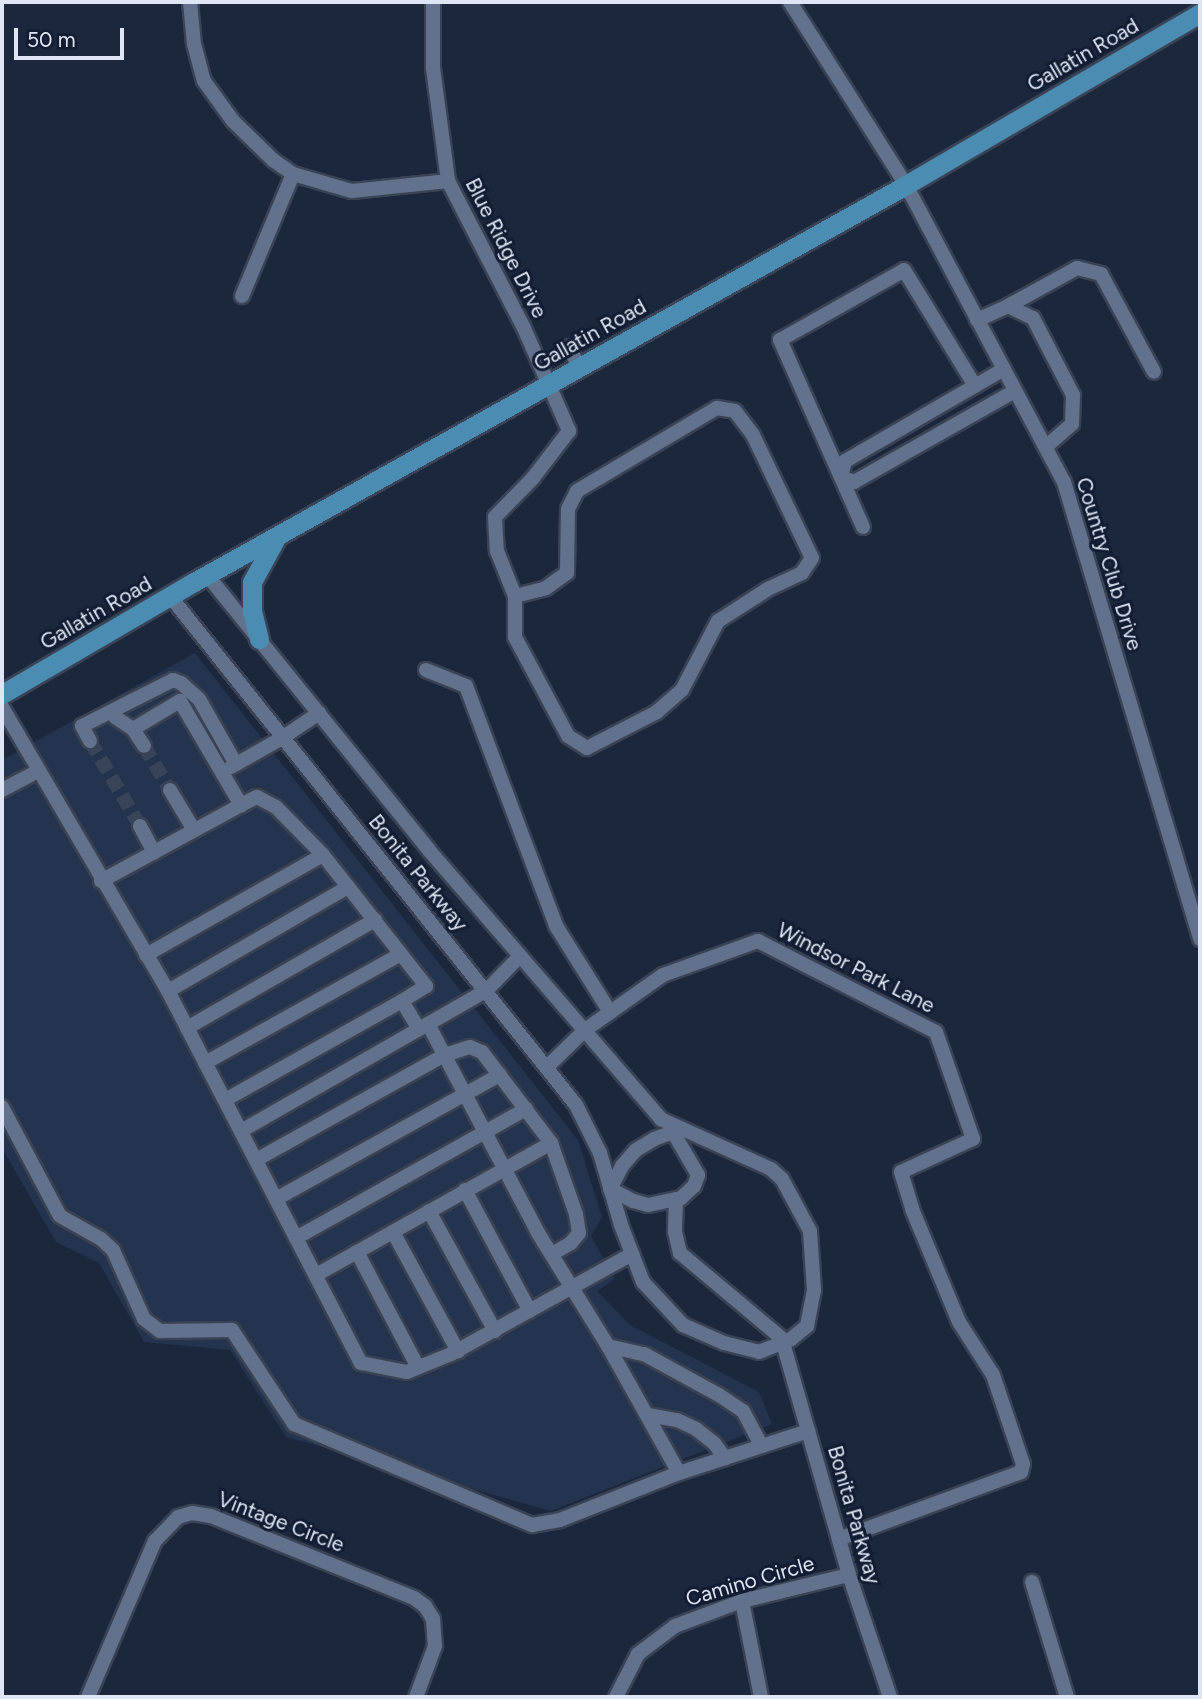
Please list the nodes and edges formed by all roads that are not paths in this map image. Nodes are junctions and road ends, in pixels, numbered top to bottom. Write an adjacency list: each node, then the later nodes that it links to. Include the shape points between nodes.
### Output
1 (190, 2): 5 (street, via 204,81 233,121)
2 (433, 2): 6 (street, Blue Ridge Drive, via 433,68)
3 (790, 2): 7 (street, Country Club Drive)
4 (1200, 13): 7 (main road, Gallatin Road)
5 (293, 174): 6 (street, via 352,191); 8 (street)
6 (448, 181): 15 (street, Blue Ridge Drive)
7 (906, 185): 10 (street, Country Club Drive); 12 (main road, Gallatin Road)
8 (242, 296)
9 (1008, 306): 10 (street); 14 (street, via 1077,268 1101,274); 18 (street, via 1033,318 1073,395 1072,424)
10 (977, 320): 13 (street, Country Club Drive)
11 (569, 347): 12 (street)
12 (579, 368): 15 (main road, Gallatin Road)
13 (1004, 369): 16 (street); 17 (street, Country Club Drive)
14 (1154, 372)
15 (550, 383): 21 (main road, Gallatin Road); 24 (street, Blue Ridge Drive, via 569,431 495,517 497,551)
16 (975, 386): 19 (street, via 845,461); 19 (street, via 904,270 780,340)
17 (1015, 391): 18 (street, Country Club Drive); 19 (street, via 854,482)
18 (1045, 447): 47 (street, Country Club Drive, via 1064,482)
19 (841, 477): 20 (street)
20 (863, 527)
21 (277, 537): 22 (main road, Gallatin Road); 25 (main road, via 252,582 252,611)
22 (207, 575): 23 (main road, Gallatin Road); 25 (street, Bonita Parkway)
23 (170, 596): 27 (main road, Gallatin Road); 32 (street, Bonita Parkway)
24 (515, 596): 24 (street, via 546,588 566,573 568,509 577,491 717,408 735,411 753,435 812,558 802,573 718,621 682,690 657,712 587,748 568,736 514,637)
25 (259, 639): 29 (street, Bonita Parkway)
26 (426, 670): 54 (street, via 466,686 556,926)
27 (2, 694)
28 (2, 707): 36 (street)
29 (319, 713): 32 (street); 50 (street, Bonita Parkway)
30 (110, 715): 31 (street); 33 (street, via 82,726); 35 (street, via 167,680 181,683 199,699)
31 (133, 729): 34 (street); 35 (street, via 180,701)
32 (282, 738): 35 (street); 51 (street, Bonita Parkway)
33 (90, 741)
34 (144, 746)
35 (230, 768): 39 (street)
36 (38, 771): 37 (street); 44 (street)
37 (2, 790)
38 (170, 790): 41 (street)
39 (241, 805): 41 (street); 43 (street, via 257,797 276,807)
40 (140, 826): 42 (street)
41 (194, 830): 42 (street)
42 (155, 852): 44 (street)
43 (323, 855): 45 (street); 49 (street)
44 (101, 881): 49 (street)
45 (348, 887): 46 (street); 52 (street)
46 (374, 920): 48 (street); 56 (street)
47 (1200, 939)
48 (401, 954): 53 (street, via 426,986); 59 (street)
49 (146, 955): 52 (street)
50 (520, 956): 51 (street); 57 (street, Bonita Parkway)
51 (487, 990): 55 (street); 60 (street, Bonita Parkway)
52 (168, 991): 56 (street)
53 (402, 1001): 55 (street); 63 (street)
54 (610, 1012): 57 (street, Windsor Park Lane); 95 (street, Windsor Park Lane, via 663,975 758,941 936,1032 973,1139 901,1172 959,1322 993,1375 1023,1464 1021,1472)
55 (424, 1026): 58 (street); 66 (street)
56 (187, 1028): 59 (street)
57 (584, 1030): 60 (street, Windsor Park Lane); 67 (street, Bonita Parkway, via 661,1119)
58 (445, 1055): 61 (street, via 470,1047 482,1052); 62 (street); 70 (street)
59 (205, 1063): 63 (street)
60 (547, 1067): 72 (street, Bonita Parkway, via 576,1105 600,1153)
61 (500, 1075): 62 (street); 65 (street)
62 (465, 1094): 68 (street); 74 (street)
63 (225, 1100): 66 (street)
64 (2, 1107): 94 (street, via 60,1216 113,1250 144,1319 160,1331 232,1330 294,1424 532,1525 560,1520)
65 (526, 1109): 68 (street); 69 (street)
66 (241, 1131): 70 (street)
67 (678, 1131): 72 (street, via 636,1150); 75 (street, via 698,1175 694,1186); 86 (street, Bonita Parkway, via 771,1169 782,1179 810,1231 814,1290 807,1326)
68 (485, 1132): 71 (street); 78 (street)
69 (551, 1143): 71 (street); 80 (street, via 579,1233)
70 (256, 1160): 74 (street)
71 (504, 1168): 73 (street); 80 (street)
72 (610, 1189): 75 (street, via 648,1205); 81 (street, Bonita Parkway)
73 (465, 1190): 76 (street); 84 (street)
74 (276, 1199): 78 (street)
75 (676, 1199): 86 (street, via 680,1253)
76 (429, 1211): 77 (street); 85 (street)
77 (393, 1231): 79 (street); 88 (street)
78 (296, 1238): 82 (street)
79 (357, 1252): 82 (street); 89 (street)
80 (552, 1254): 83 (street)
81 (632, 1254): 83 (street); 86 (street, Bonita Parkway, via 643,1282 683,1325 759,1352)
82 (316, 1275): 89 (street, via 361,1363 407,1372)
83 (572, 1287): 84 (street); 87 (street)
84 (530, 1311): 85 (street)
85 (495, 1331): 88 (street)
86 (785, 1343): 91 (street, Bonita Parkway)
87 (608, 1346): 90 (street); 92 (street, via 643,1354 719,1395 743,1411)
88 (458, 1350): 89 (street)
89 (418, 1367)
90 (648, 1415): 93 (street, via 696,1429); 94 (street)
91 (808, 1431): 92 (street); 95 (street, Bonita Parkway)
92 (761, 1445): 93 (street)
93 (725, 1458): 94 (street)
94 (679, 1473)
95 (839, 1539): 96 (street, Bonita Parkway)
96 (849, 1575): 98 (street, Camino Circle); 103 (street, Bonita Parkway)
97 (1032, 1582): 104 (street)
98 (742, 1601): 101 (street, Camino Circle, via 675,1626 638,1654); 102 (street)
99 (88, 1697): 100 (street, Vintage Circle, via 155,1541 178,1517 192,1513 211,1516 425,1606 433,1619 435,1646)
100 (416, 1697)
101 (616, 1697)
102 (761, 1697)
103 (890, 1697)
104 (1067, 1697)

